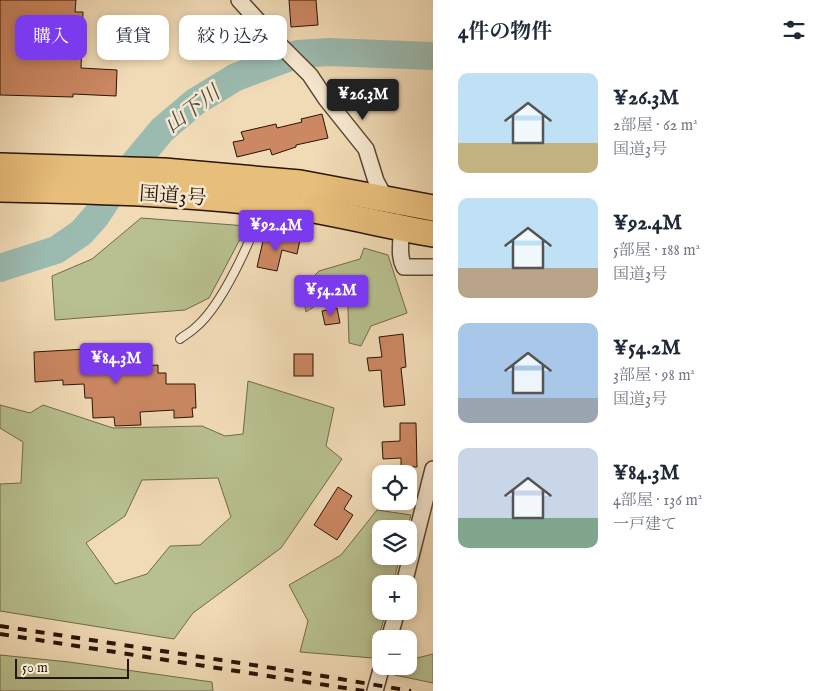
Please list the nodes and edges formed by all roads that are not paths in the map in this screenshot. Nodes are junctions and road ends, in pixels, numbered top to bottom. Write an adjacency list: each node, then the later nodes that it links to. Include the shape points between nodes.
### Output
1 (239, 0): 4 (street, via 304,70 366,149 376,181)
2 (0, 166): 4 (highway, 国道3号, via 164,171 300,183)
3 (0, 189): 5 (highway, 国道3号, via 84,190)
4 (386, 198): 6 (highway, 国道3号); 7 (street)
5 (262, 203): 7 (highway, 国道3号); 10 (lane, via 244,251 216,303 197,327)
6 (433, 208)
7 (401, 228): 8 (highway, 国道3号); 9 (street, via 400,260 404,267)
8 (433, 234)
9 (433, 267)
10 (180, 339)
11 (433, 469): 12 (street)
12 (406, 575)
13 (379, 675): 14 (street)
14 (375, 691)

